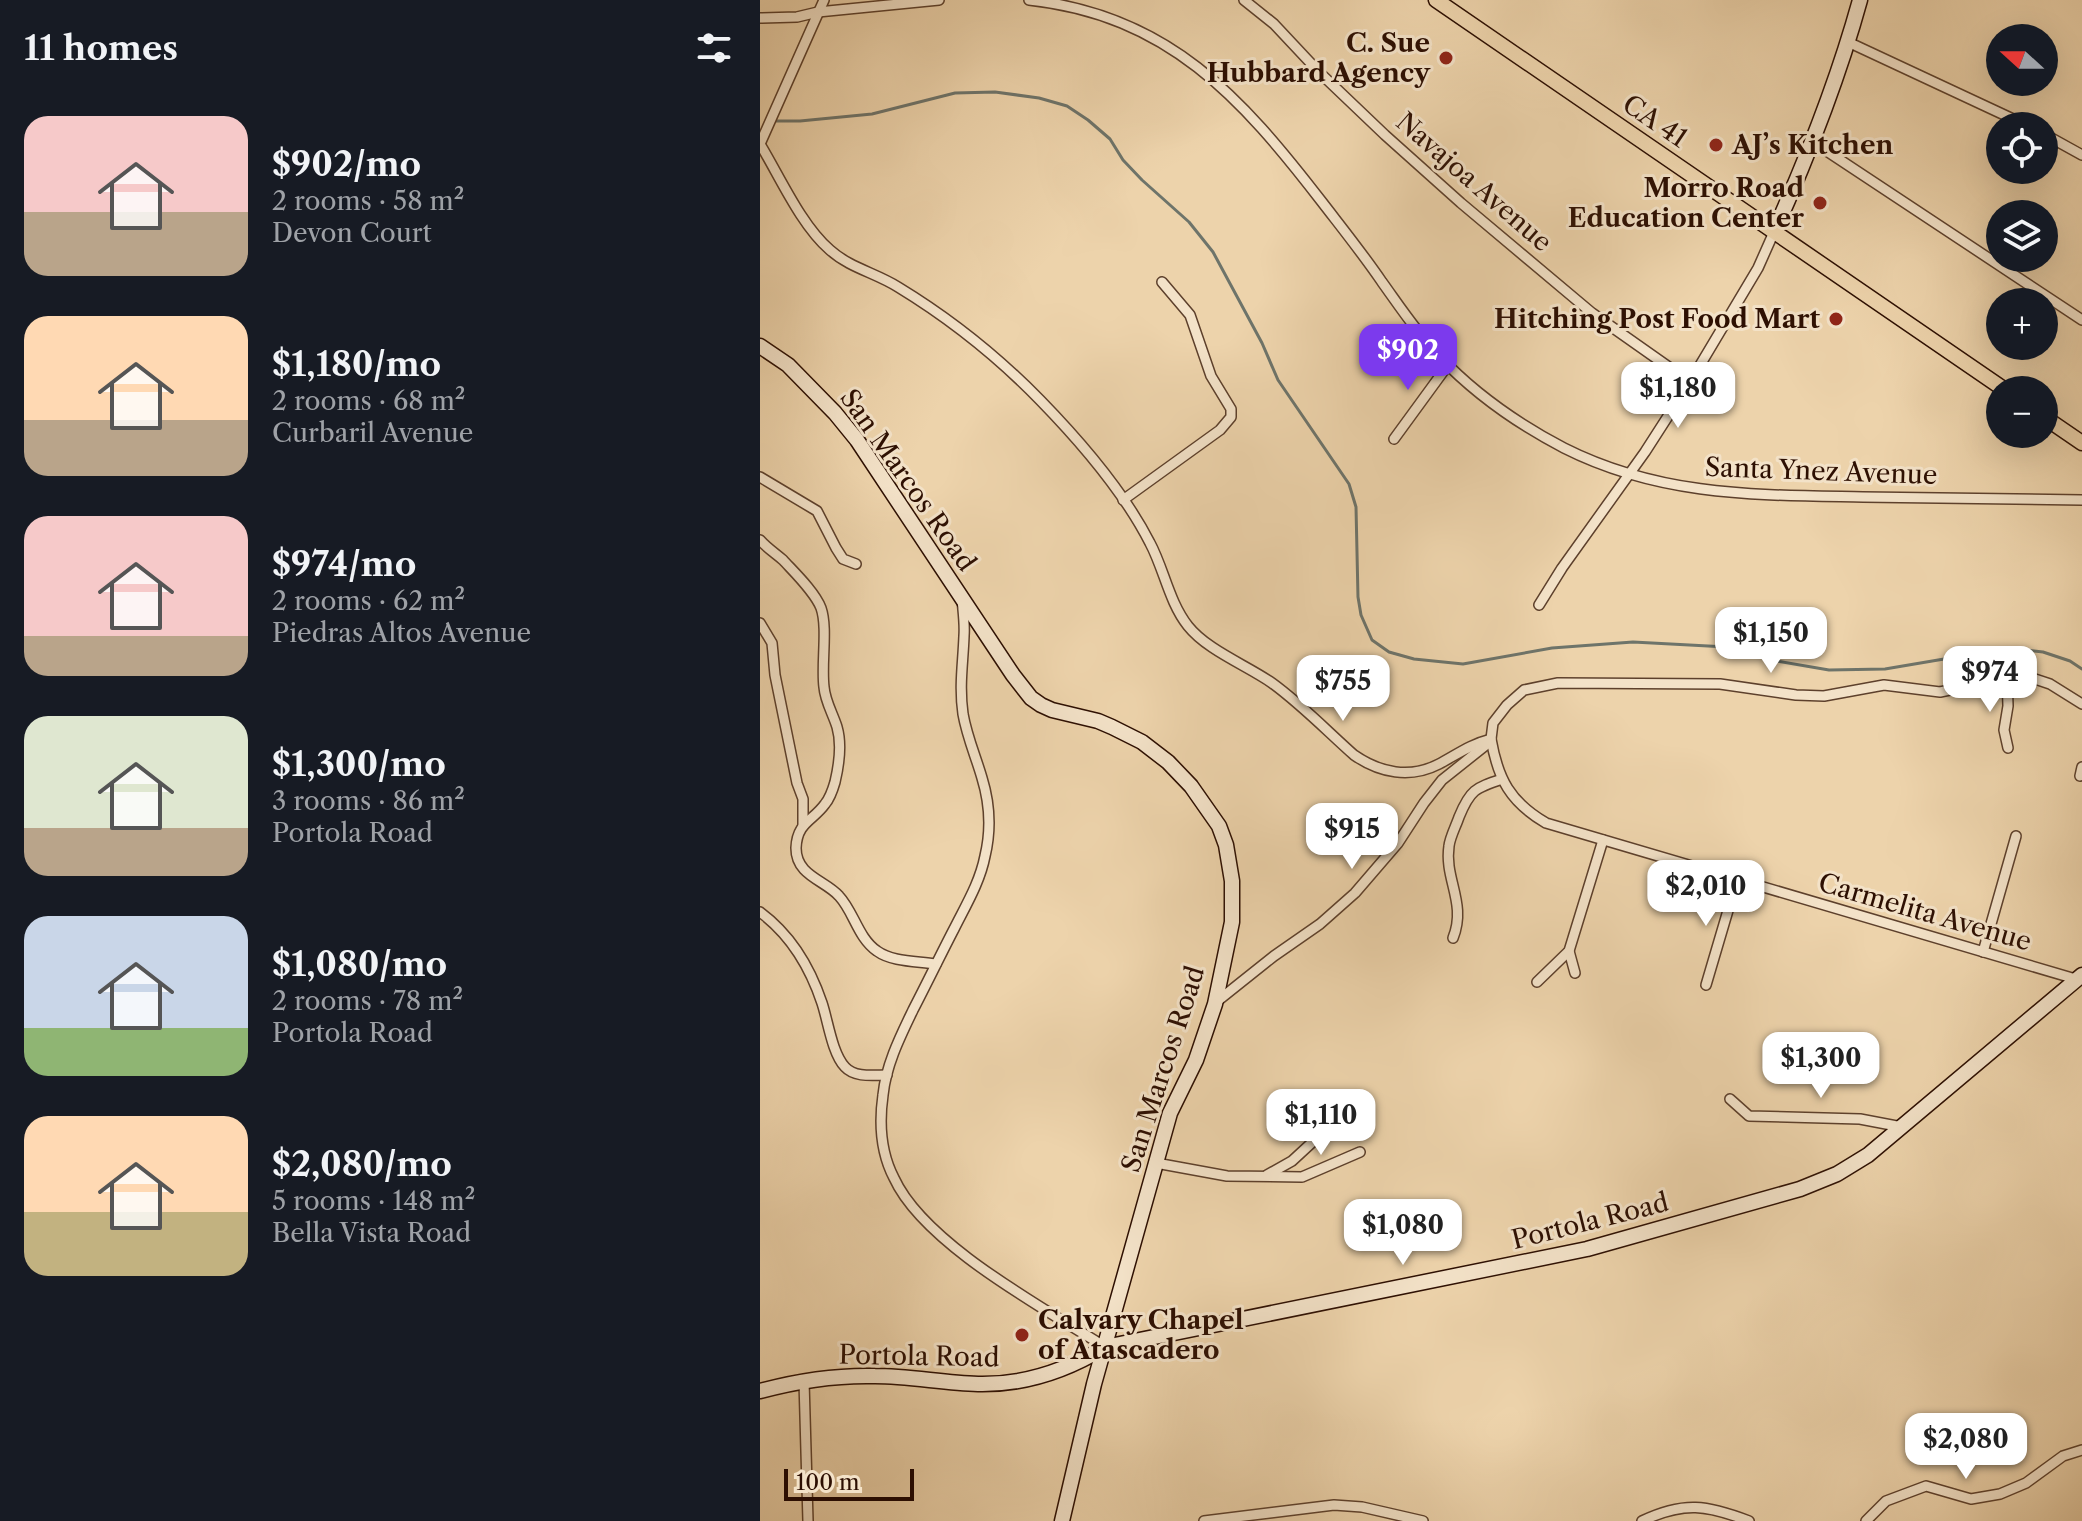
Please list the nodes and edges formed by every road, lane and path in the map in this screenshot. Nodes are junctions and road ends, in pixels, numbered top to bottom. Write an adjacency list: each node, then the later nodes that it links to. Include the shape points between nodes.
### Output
1 (824, 0): 7 (street)
2 (939, 0): 7 (street)
3 (1029, 0): 19 (street, Santa Ynez Avenue, via 1079,8 1125,24 1215,81 1280,148 1413,327)
4 (1244, 0): 21 (street, Navajoa Avenue, via 1461,203 1592,313)
5 (1436, 0): 15 (main road, CA 41 / CA 41)
6 (1860, 0): 9 (street)
7 (818, 12): 8 (street); 13 (street)
8 (760, 18)
9 (1848, 42): 10 (street); 11 (street)
10 (1998, 112)
11 (1813, 142): 15 (street); 17 (street)
12 (2058, 142): 14 (street)
13 (760, 144): 27 (street, via 808,226 830,251 895,285 1005,367 1087,452)
14 (2082, 155)
15 (1774, 232): 20 (main road, CA 41 / CA 41); 21 (street)
16 (1162, 282): 27 (street, via 1190,315 1231,417)
17 (2082, 320)
18 (760, 346): 31 (street, San Marcos Road, via 788,365 850,431)
19 (1448, 365): 23 (street); 25 (street, Santa Ynez Avenue, via 1532,430)
20 (1986, 377)
21 (1690, 382): 25 (street)
22 (2058, 427): 24 (main road)
23 (1394, 439)
24 (2082, 443)
25 (1630, 473): 28 (street, Santa Ynez Avenue, via 1701,490 1757,495); 32 (street)
26 (760, 477): 30 (street, via 817,511 843,559)
27 (1123, 500): 36 (street, via 1152,547 1189,627 1286,694 1364,762 1387,771 1416,773)
28 (2082, 500)
29 (762, 546): 39 (street, via 808,588 823,617 824,690 840,748 829,797)
30 (856, 564)
31 (961, 597): 47 (street, via 961,694 985,790 989,832 976,886); 52 (street, San Marcos Road, via 1031,698 1052,710 1098,721 1149,747 1180,773 1214,819 1226,845 1232,881 1229,939)
32 (1539, 605)
33 (760, 623): 39 (street, via 772,643 803,799)
34 (2007, 675): 35 (street, via 2050,684); 36 (street, via 1940,692 1884,685 1824,696 1720,684 1558,683 1524,690 1493,723); 37 (street)
35 (2082, 704)
36 (1491, 739): 38 (street, Carmelita Avenue); 52 (street, via 1442,780 1355,893)
37 (2008, 748)
38 (1502, 779): 41 (street, Carmelita Avenue, via 1530,814); 44 (street, via 1476,788 1466,798 1449,845 1459,923)
39 (803, 826): 47 (street, via 796,848 800,863 839,896 869,944 884,955)
40 (2016, 836): 46 (street)
41 (1603, 840): 42 (street, Carmelita Avenue); 45 (street)
42 (1737, 880): 46 (street, Carmelita Avenue); 51 (street)
43 (760, 912): 53 (street, via 797,948 845,1067 856,1074)
44 (1453, 938)
45 (1569, 951): 48 (street); 50 (street)
46 (1983, 952): 49 (street, Carmelita Avenue)
47 (936, 964): 53 (street)
48 (1575, 973)
49 (2080, 979): 56 (street, Portola Road)
50 (1537, 982)
51 (1706, 985)
52 (1215, 1004): 58 (street, San Marcos Road, via 1170,1113)
53 (887, 1075): 60 (street, via 883,1146 893,1177 911,1205 969,1259)
54 (1328, 1099): 59 (street, via 1318,1137)
55 (1730, 1099): 56 (street, via 1749,1116 1860,1119)
56 (1902, 1127): 60 (street, Portola Road, via 1868,1155 1818,1183 1611,1243)
57 (1360, 1152): 59 (street, via 1302,1177)
58 (1156, 1163): 59 (street); 60 (street, San Marcos Road)
59 (1264, 1177)
60 (1105, 1347): 61 (street, Portola Road, via 1053,1373 1014,1382 877,1376); 65 (street, San Marcos Road)
61 (804, 1381): 62 (street, Portola Road); 64 (street)
62 (760, 1391)
63 (2082, 1450): 70 (street, via 2000,1494 1971,1499 1926,1486 1886,1501)
64 (808, 1521)
65 (1062, 1521)
66 (1204, 1521): 67 (street, via 1334,1505)
67 (1423, 1521)
68 (1642, 1521): 69 (street, via 1702,1506)
69 (1749, 1521)
70 (1866, 1521)

